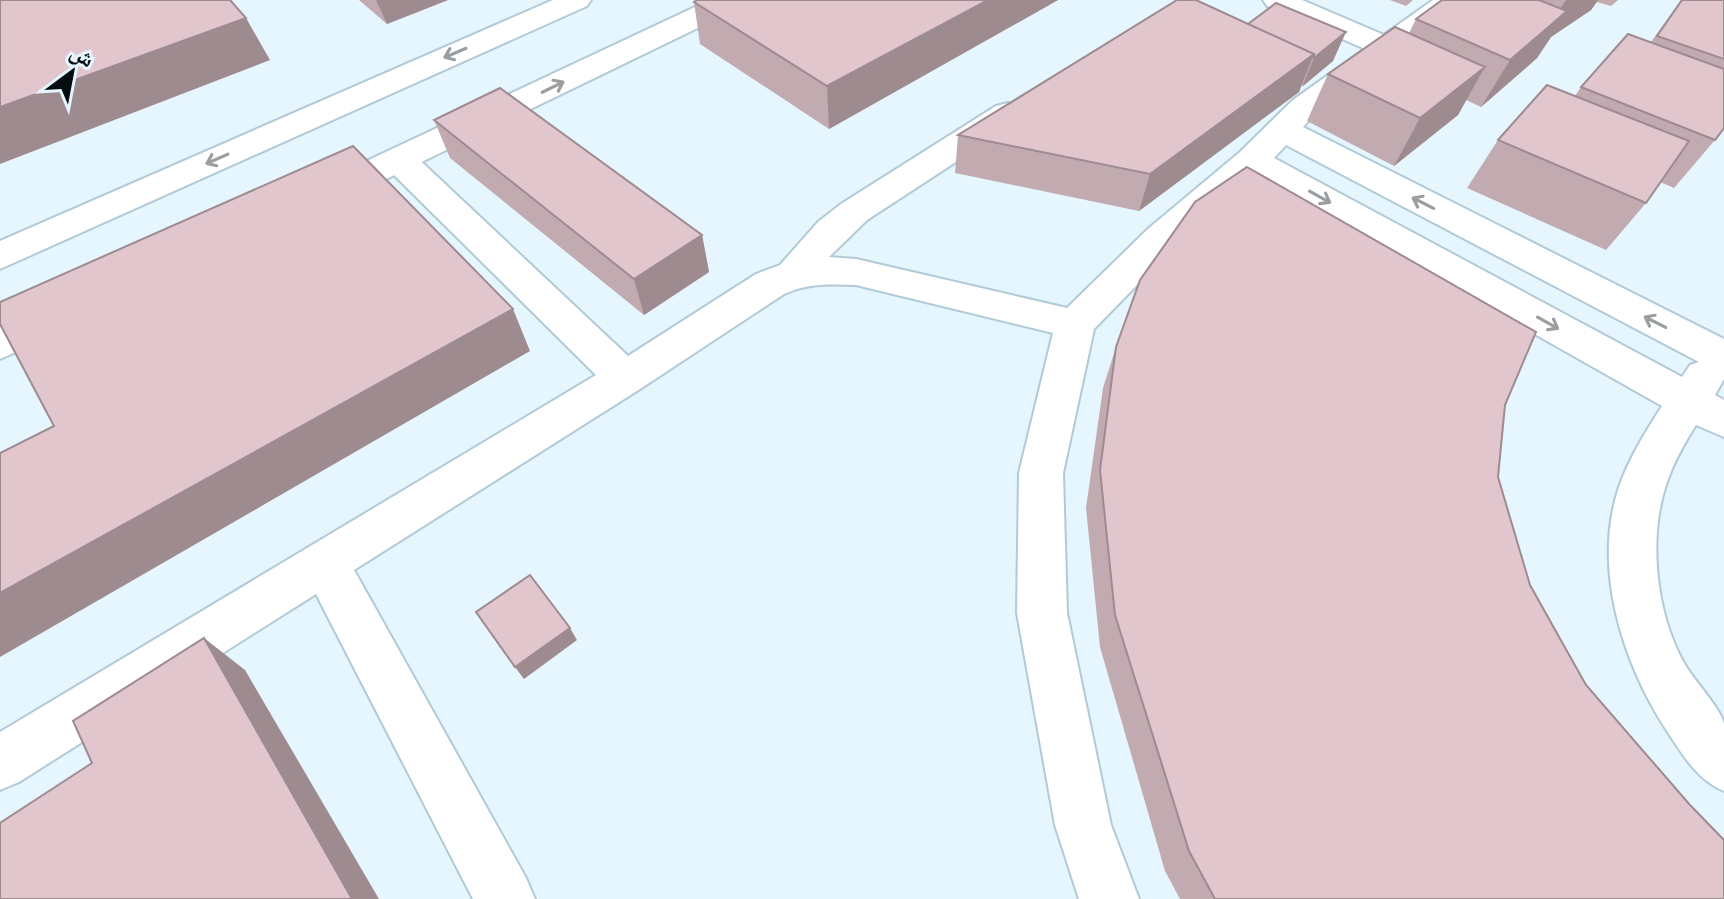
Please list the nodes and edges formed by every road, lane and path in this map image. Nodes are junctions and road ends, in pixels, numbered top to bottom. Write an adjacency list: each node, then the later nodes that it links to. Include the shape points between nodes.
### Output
1 (577, 0): 10 (street, one-way to 10)
2 (733, 0): 8 (street, one-way to 2)
3 (1277, 0): 5 (street)
4 (1452, 0): 5 (street)
5 (1386, 47): 7 (street, via 1304,107)
6 (1039, 94): 11 (street, via 854,212)
7 (1267, 145): 13 (street, via 1162,237); 15 (street, one-way to 7); 17 (street, one-way to 17)
8 (400, 161): 9 (street); 16 (street)
9 (300, 206)
10 (0, 256)
11 (793, 274): 13 (street, via 856,272); 16 (street, via 741,301)
12 (86, 305): 14 (street)
13 (1075, 324): 22 (street, via 1041,473 1042,613 1083,825)
14 (0, 344)
15 (1722, 353): 17 (street)
16 (625, 378): 18 (street)
17 (1707, 410): 20 (street, via 1662,440 1641,489 1633,546 1639,601 1659,667)
18 (325, 564): 19 (street); 21 (street)
19 (0, 763)
20 (1724, 764)
21 (505, 899)
22 (1109, 899)

